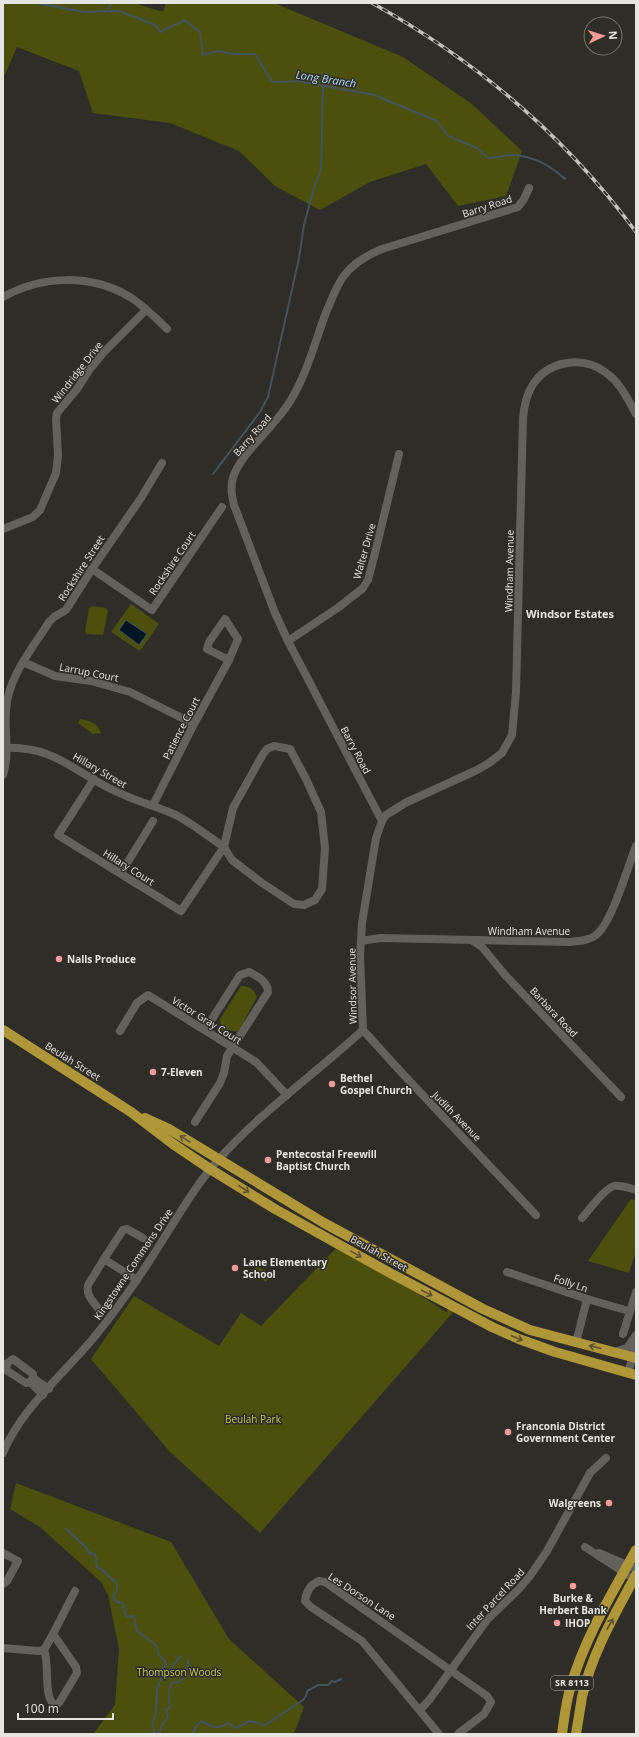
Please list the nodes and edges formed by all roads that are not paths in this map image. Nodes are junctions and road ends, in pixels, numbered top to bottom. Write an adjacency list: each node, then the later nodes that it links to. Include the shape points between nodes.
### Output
1 (529, 188): 11 (street, Barry Road, via 518,207 382,249 364,258 348,271 333,296 298,390 280,417 235,472 231,485 234,505)
2 (3, 297): 3 (street, via 37,284 78,281 117,291)
3 (146, 310): 4 (street); 9 (street, Windridge Drive, via 104,352 57,413 56,473 40,510 33,517)
4 (167, 329)
5 (636, 414): 20 (street, Windham Avenue, via 613,378 590,365 573,362 558,365 542,373 531,386 523,418 516,692 514,726 510,739 502,753 489,763 405,803 386,815)
6 (398, 454): 11 (street, Walter Drive, via 368,580 363,588 339,608)
7 (162, 463): 10 (street, Rockshire Street)
8 (222, 507): 10 (street, Rockshire Court, via 152,610)
9 (3, 529)
10 (92, 569): 13 (street, Rockshire Street, via 66,610 49,622)
11 (288, 641): 20 (street, Barry Road)
12 (229, 660): 12 (street, Patience Court, via 238,640 225,620 207,649); 14 (street, Patience Court)
13 (23, 662): 14 (street, Larrup Court, via 55,676 91,681 130,692); 15 (street, Rockshire Street, via 12,681 8,695)
14 (194, 724): 18 (street, Patience Court)
15 (5, 748): 16 (street, Rockshire Street, via 6,762); 17 (street, Hillary Street, via 46,754 72,765)
16 (3, 775)
17 (94, 779): 18 (street, Hillary Street, via 126,796); 23 (street, Hillary Court, via 58,835)
18 (153, 805): 22 (street, Hillary Street, via 192,824)
19 (153, 821): 23 (street)
20 (382, 821): 24 (street, Windsor Avenue, via 376,838 367,889)
21 (636, 846): 25 (street, Windham Avenue, via 609,918 593,937 570,942)
22 (224, 847): 22 (street, Hillary Street, via 233,808 263,754 274,746 290,749 321,812 325,855 322,889 315,900 304,905 294,904 232,860); 23 (street, Hillary Court, via 181,910)
23 (121, 873)
24 (361, 941): 25 (street, Windham Avenue, via 380,938); 28 (street, Windsor Avenue)
25 (472, 941): 32 (street, Barbara Road, via 482,947 506,976)
26 (3, 1030): 33 (main road, Beulah Street)
27 (205, 1030): 29 (street, Victor Gray Court, via 148,995 137,1003); 30 (street, Victor Gray Court); 30 (street, via 240,975 249,972 258,977 265,982 268,992)
28 (363, 1030): 31 (street, Windsor Avenue); 38 (street, Judith Avenue)
29 (120, 1031)
30 (233, 1048): 31 (street, Victor Gray Court, via 256,1062); 34 (street, via 227,1056 220,1083)
31 (287, 1095): 35 (street, Windsor Avenue, via 243,1132)
32 (621, 1097)
33 (131, 1112): 35 (main road, Beulah Street, one-way to 33, via 169,1129); 36 (main road, Beulah Street)
34 (195, 1122)
35 (218, 1159): 36 (street, Kingstowne Commons Drive); 50 (main road, Beulah Street, via 324,1223 483,1310 530,1330)
36 (210, 1169): 43 (street, Kingstowne Commons Drive); 54 (main road, Beulah Street, one-way to 54, via 282,1213 492,1327 549,1350)
37 (636, 1190): 39 (street, via 624,1186 612,1187)
38 (536, 1215)
39 (582, 1218)
40 (143, 1238): 41 (street, via 127,1229 123,1230)
41 (104, 1259): 43 (street); 46 (street, via 87,1290)
42 (507, 1272): 45 (street, Folly Ln)
43 (137, 1280): 56 (street, Kingstowne Commons Drive, via 117,1309)
44 (636, 1292): 47 (street)
45 (587, 1299): 47 (street, Folly Ln); 50 (street)
46 (98, 1308)
47 (629, 1311): 48 (street)
48 (623, 1334)
49 (636, 1335): 52 (street, via 626,1348)
50 (576, 1343): 52 (main road, Beulah Street, one-way to 50)
51 (636, 1345): 53 (street)
52 (613, 1352): 53 (main road, Beulah Street)
53 (634, 1358): 54 (street)
54 (632, 1374)
55 (32, 1380): 56 (street)
56 (46, 1392): 57 (street, Kingstowne Commons Drive)
57 (6, 1436): 58 (street, Kingstowne Commons Drive)
58 (3, 1453)
59 (606, 1458): 68 (street, Inter Parcel Road, via 590,1473 547,1551 530,1576 486,1620)
60 (636, 1550): 62 (main road, SR 8113)
61 (3, 1553): 63 (street, via 18,1562)
62 (631, 1572): 70 (main road, SR 8113, via 595,1625 570,1689); 75 (main road, SR 8113, one-way to 62, via 582,1696 594,1660)
63 (3, 1584)
64 (75, 1591): 65 (street)
65 (53, 1634): 67 (street); 67 (street, via 76,1667 77,1673 59,1703 54,1705 49,1698 47,1656)
66 (3, 1648): 67 (street)
67 (44, 1650)
68 (451, 1669): 69 (street, Inter Parcel Road); 69 (street, Les Dorson Lane, via 325,1582 312,1584 305,1595 305,1601 362,1642); 72 (street, Les Dorson Lane, via 487,1696 491,1702 484,1714)
69 (420, 1710): 71 (street, Les Dorson Lane)
70 (564, 1722): 73 (main road); 74 (main road, SR 8113)
71 (440, 1734)
72 (458, 1734)
73 (557, 1734)
74 (562, 1734)
75 (576, 1734)

